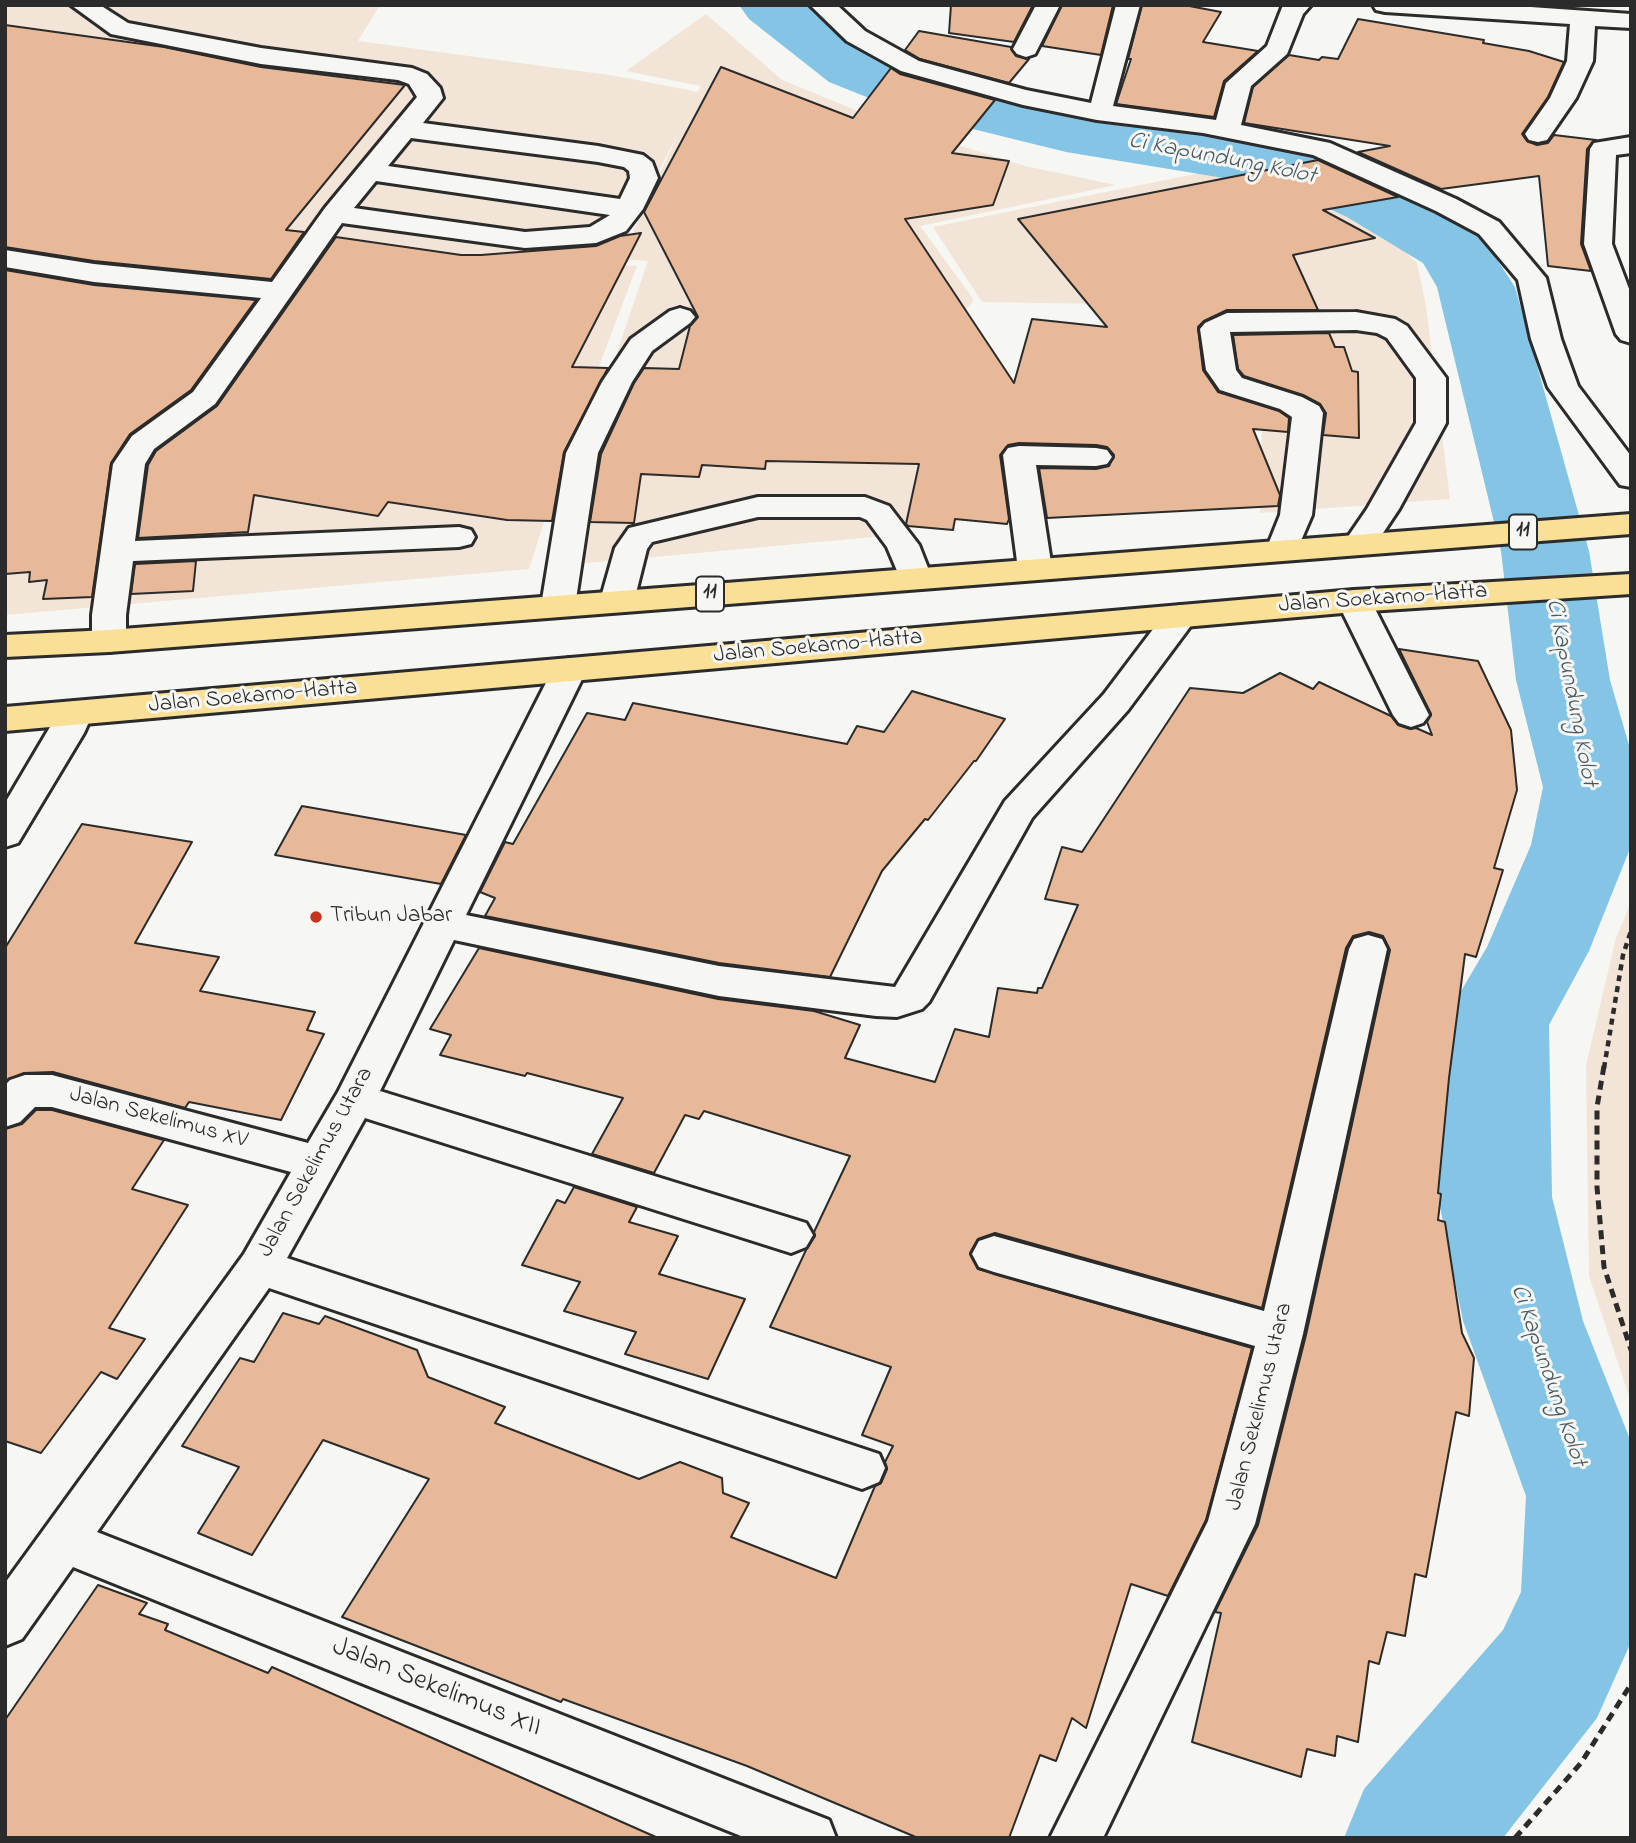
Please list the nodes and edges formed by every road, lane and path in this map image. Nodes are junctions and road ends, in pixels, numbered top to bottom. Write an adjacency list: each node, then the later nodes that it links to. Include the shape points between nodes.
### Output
1 (83, 5): 11 (street, via 120,29 261,56 403,73 418,79 429,98)
2 (822, 5): 12 (street, via 883,53 949,78 1097,112)
3 (1048, 5): 9 (street)
4 (1128, 5): 10 (street)
5 (1299, 5): 12 (street, via 1292,10 1278,49 1239,83)
6 (1385, 5): 7 (street)
7 (1583, 18): 8 (street); 13 (street, via 1580,61 1563,98)
8 (1631, 20)
9 (1026, 48)
10 (1102, 102)
11 (405, 129): 15 (street); 16 (street, via 633,161 642,168 644,178)
12 (1227, 129): 23 (street, via 1321,149 1489,228 1532,278 1563,387)
13 (1538, 134)
14 (1631, 145): 21 (street, via 1604,149 1598,244)
15 (370, 172): 16 (street); 17 (street)
16 (629, 209): 17 (street, via 616,225 596,235 552,240)
17 (335, 214): 19 (street)
18 (5, 258): 19 (street)
19 (279, 291): 28 (street, via 204,398 143,443 129,464)
20 (680, 317): 34 (street, via 641,345 582,453)
21 (1631, 334)
22 (1096, 457): 29 (street, via 1019,455)
23 (1631, 478)
24 (1631, 524): 26 (highway, 11)
25 (459, 537): 28 (street)
26 (1359, 544): 27 (highway, 11); 27 (street, via 1431,423 1431,378 1397,332 1385,325 1356,321 1219,324 1215,329 1222,370 1231,384 1292,403 1308,413 1296,515)
27 (1282, 550): 29 (highway, 11)
28 (118, 552): 36 (street)
29 (1035, 569): 30 (highway, 11)
30 (915, 578): 32 (highway, 11); 32 (street, via 903,545 878,513 865,507 758,507 640,535 631,548)
31 (1631, 584): 33 (highway, Jalan Soekarno-Hatta)
32 (617, 601): 34 (highway, 11)
33 (1354, 601): 35 (highway, Jalan Soekarno-Hatta); 40 (street)
34 (558, 606): 36 (highway, 11)
35 (1181, 616): 38 (highway, Jalan Soekarno-Hatta); 45 (street, via 1116,702 1018,810 908,999 876,1001 719,981)
36 (109, 641): 37 (highway, 11)
37 (5, 646)
38 (570, 669): 39 (highway, Jalan Soekarno-Hatta); 45 (street, Jalan Sekelimus Utara)
39 (75, 713): 41 (highway, Jalan Soekarno-Hatta); 43 (street)
40 (1411, 715)
41 (5, 719)
42 (5, 774): 43 (street)
43 (41, 775): 44 (street)
44 (5, 834)
45 (442, 924): 48 (street, Jalan Sekelimus Utara)
46 (1631, 931): 55 (path, via 1597,1107 1604,1267)
47 (1368, 949): 54 (street, Jalan Sekelimus Utara)
48 (355, 1099): 50 (street, Jalan Sekelimus Utara); 51 (street)
49 (5, 1111): 50 (street, Jalan Sekelimus XV, via 25,1091 52,1091)
50 (318, 1163): 53 (street, Jalan Sekelimus Utara)
51 (791, 1236)
52 (994, 1254): 54 (street)
53 (259, 1267): 56 (street); 57 (street, Jalan Sekelimus Utara)
54 (1281, 1334): 61 (street, Jalan Sekelimus Utara, via 1231,1524)
55 (1631, 1350)
56 (862, 1468)
57 (62, 1540): 58 (street, Jalan Sekelimus Utara); 60 (street, Jalan Sekelimus XII)
58 (5, 1623)
59 (1631, 1684): 62 (path, via 1581,1763)
60 (810, 1838)
61 (1076, 1838)
62 (1515, 1838)

